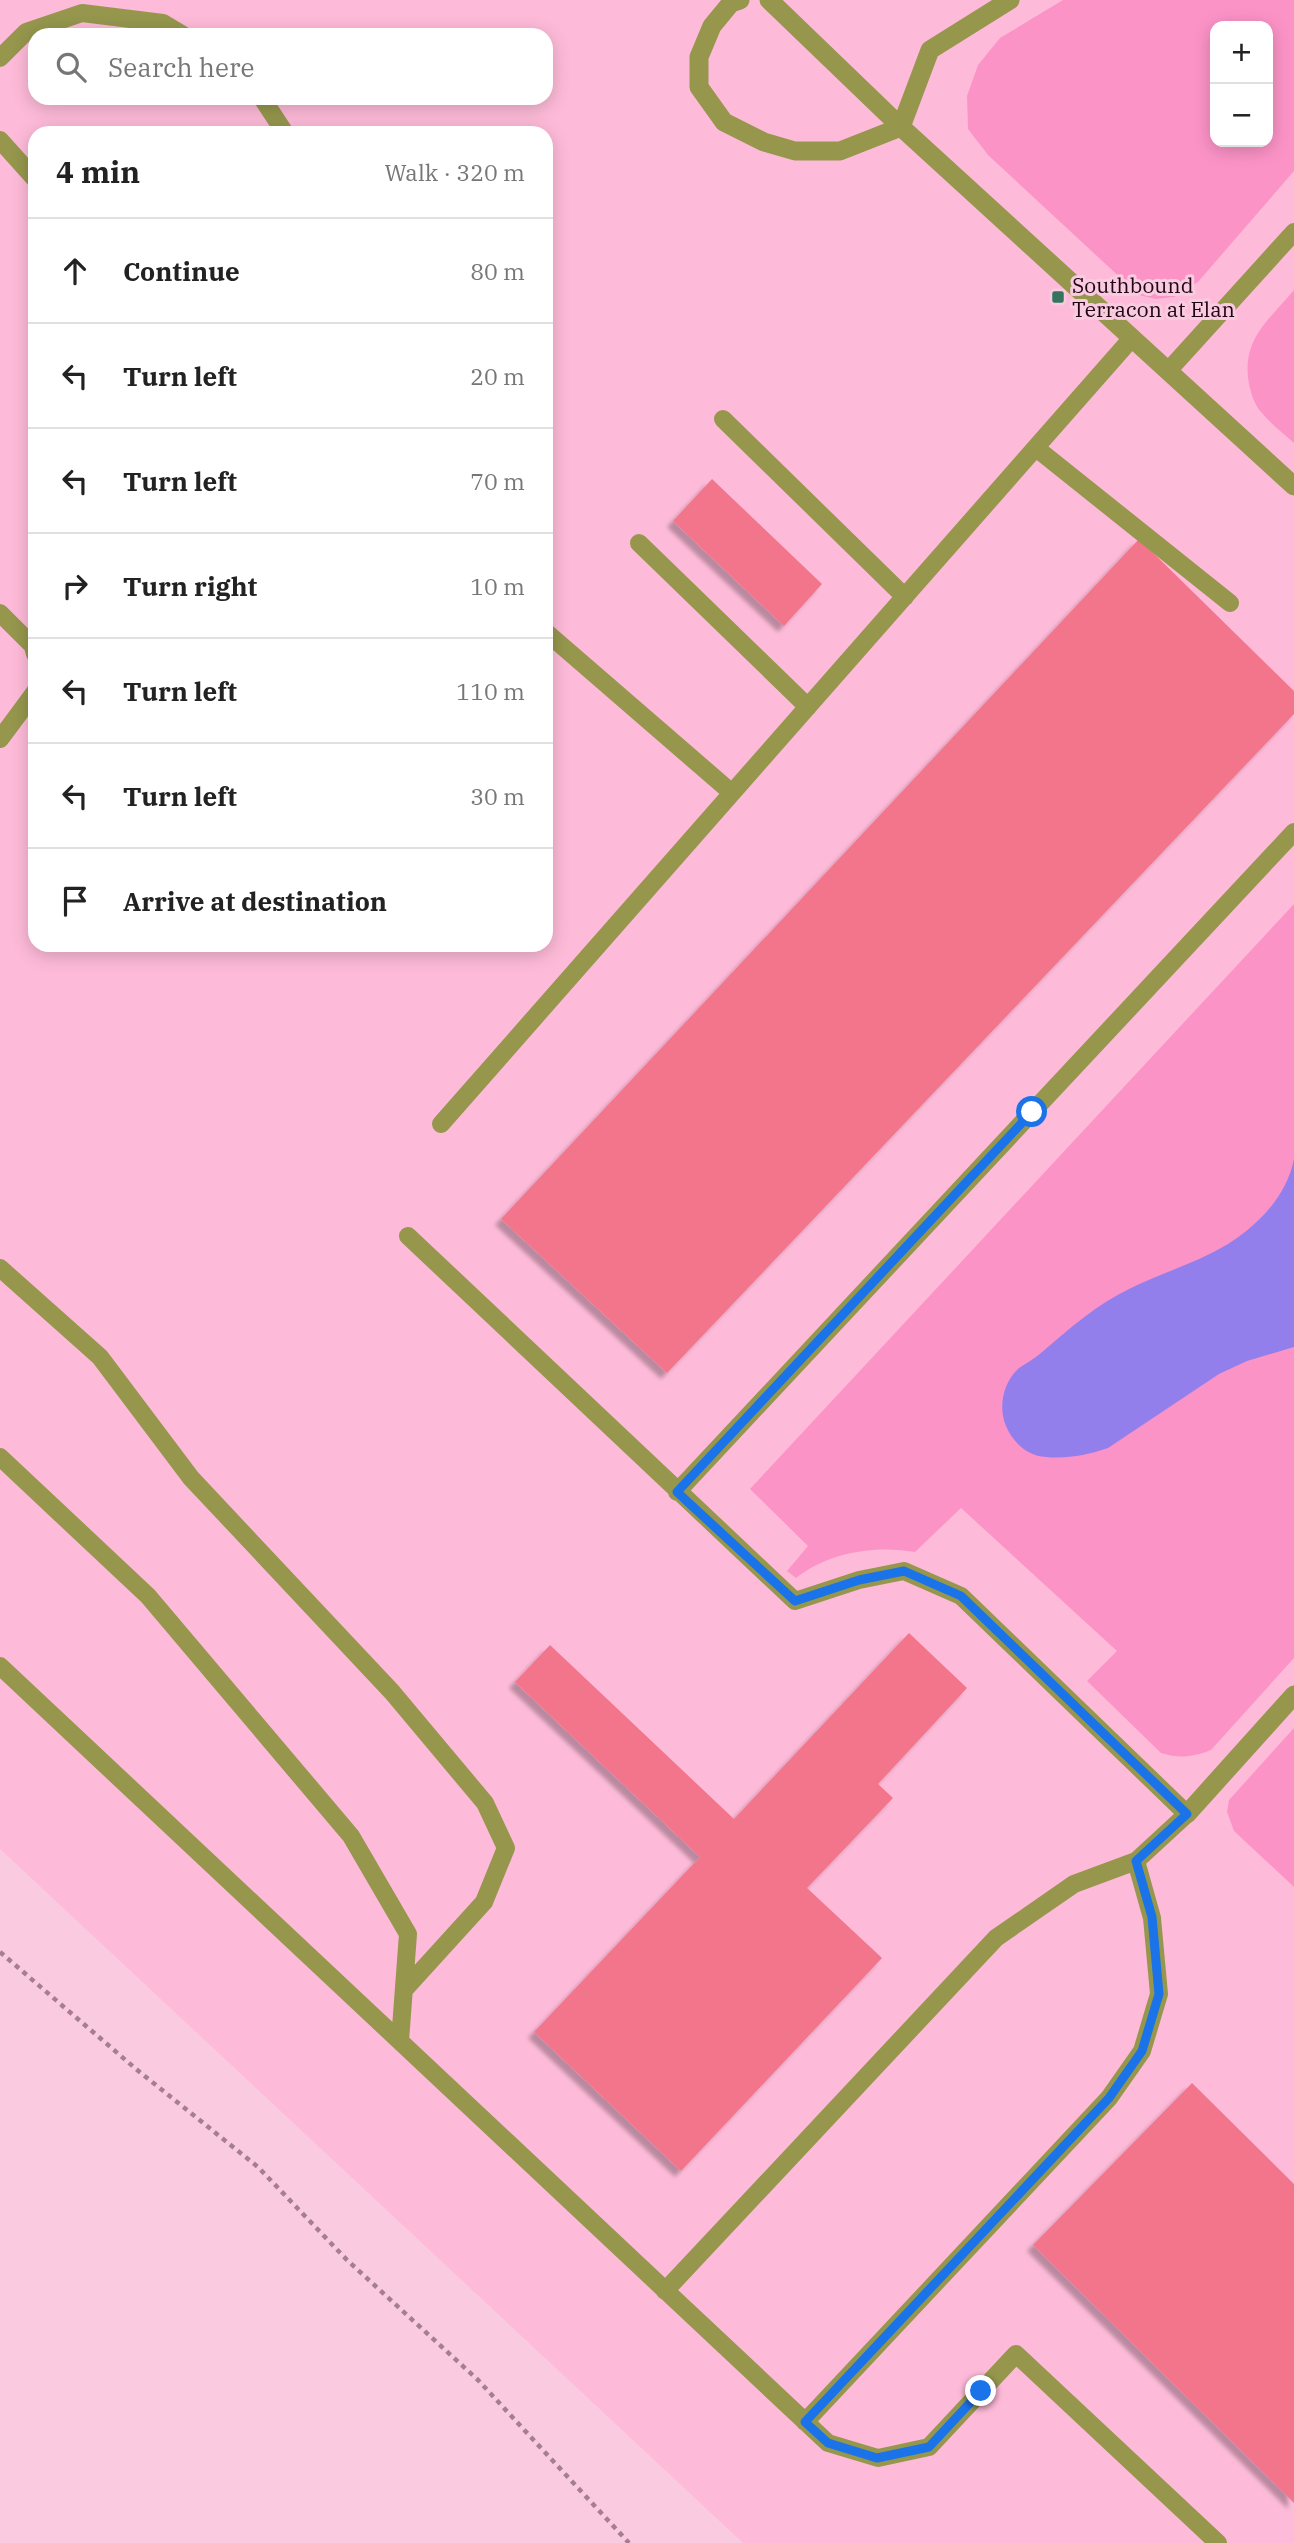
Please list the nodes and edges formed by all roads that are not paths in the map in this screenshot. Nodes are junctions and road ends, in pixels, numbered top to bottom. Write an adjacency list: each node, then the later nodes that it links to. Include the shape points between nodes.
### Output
1 (740, 0): 10 (street, via 731,3 712,26 699,57 699,87 724,122 764,142 794,150 840,151)
2 (769, 0): 10 (street)
3 (1010, 0): 10 (street, via 930,50)
4 (38, 28): 5 (lane, via 82,13 163,23)
5 (171, 28)
6 (28, 31): 7 (lane)
7 (0, 58)
8 (267, 105): 9 (lane)
9 (280, 126)
10 (901, 127): 14 (street)
11 (0, 140): 12 (lane)
12 (28, 171)
13 (1294, 233): 15 (lane)
14 (1132, 338): 15 (street); 17 (lane)
15 (1168, 371): 18 (street)
16 (723, 419): 20 (lane)
17 (1036, 448): 20 (lane); 21 (lane)
18 (1294, 486)
19 (639, 543): 26 (lane)
20 (905, 597): 26 (lane)
21 (1230, 603)
22 (0, 613): 24 (lane)
23 (553, 638): 28 (lane)
24 (28, 641)
25 (28, 701): 27 (lane)
26 (807, 707): 28 (lane)
27 (0, 739)
28 (732, 793): 30 (lane)
29 (1294, 832): 34 (lane)
30 (441, 1124)
31 (408, 1236): 34 (lane)
32 (0, 1268): 39 (lane, via 100,1357 191,1478 392,1692 485,1803 506,1848 484,1902)
33 (0, 1457): 39 (lane, via 148,1596 351,1836 408,1934)
34 (677, 1492): 37 (lane, via 795,1601 904,1571 961,1596)
35 (0, 1666): 40 (lane)
36 (1294, 1695): 37 (street)
37 (1187, 1814): 38 (lane)
38 (1136, 1861): 41 (lane, via 1074,1884 996,1938); 42 (lane, via 1152,1917 1159,1994 1142,2051 1109,2098)
39 (404, 1990): 40 (lane)
40 (400, 2041): 41 (lane)
41 (665, 2291): 42 (lane)
42 (805, 2422): 43 (lane, via 828,2443 877,2458 929,2447 1016,2354)
43 (1218, 2543)

